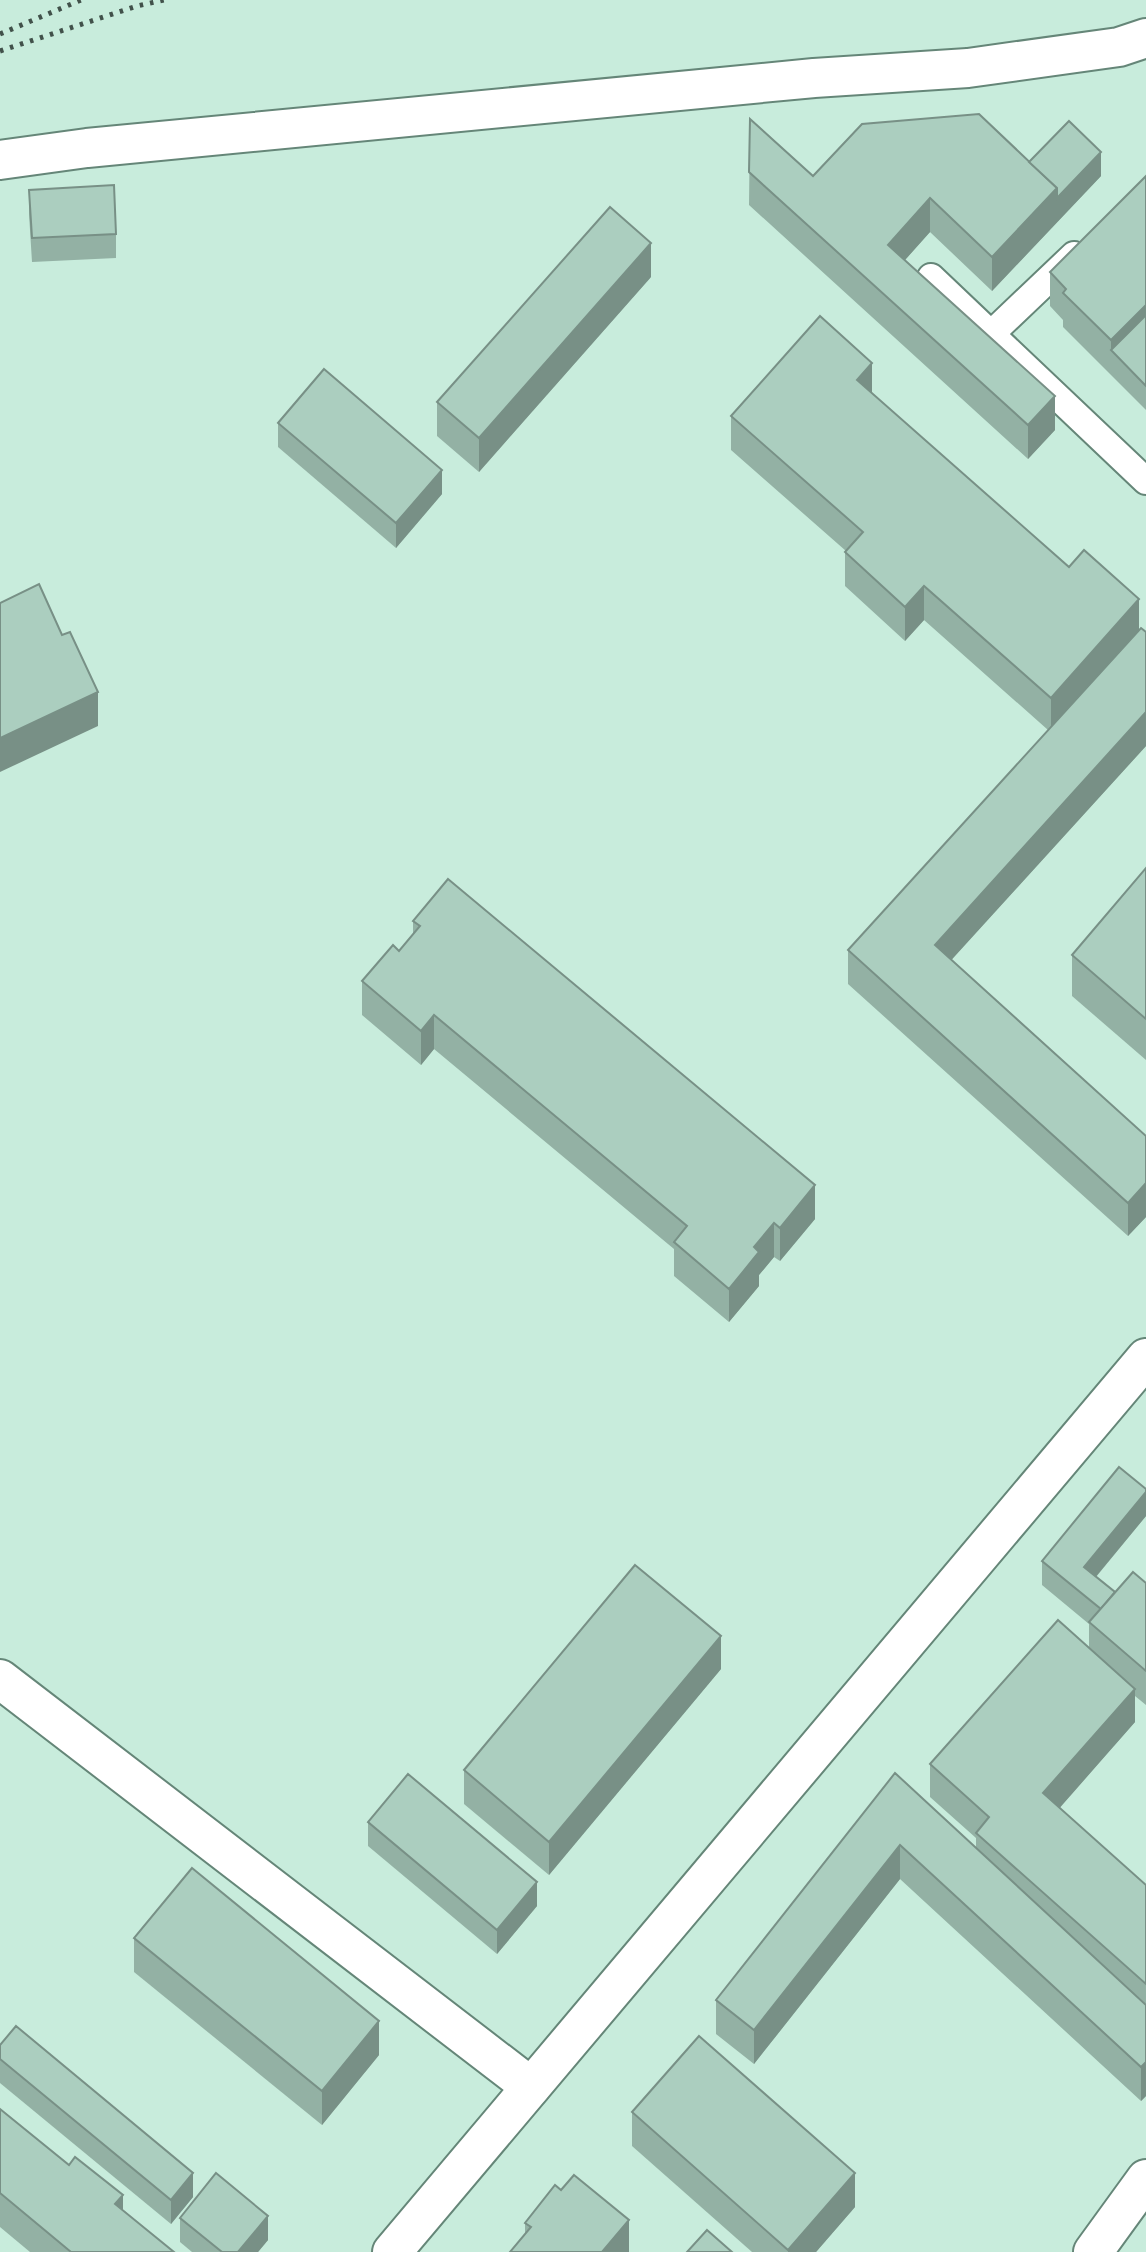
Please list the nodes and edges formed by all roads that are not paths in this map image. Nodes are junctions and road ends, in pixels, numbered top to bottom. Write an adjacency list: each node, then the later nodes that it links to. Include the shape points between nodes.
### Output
1 (1146, 38): 2 (street, via 1119,47 968,68 800,80)
2 (0, 160): 3 (street)
3 (0, 176)
4 (1088, 241): 6 (lane)
5 (932, 277): 6 (lane)
6 (992, 334): 7 (lane)
7 (1146, 481)
8 (1146, 1358): 10 (street)
9 (0, 1679): 10 (street)
10 (531, 2087): 12 (street)
11 (1146, 2179): 13 (street)
12 (392, 2252)
13 (1093, 2252)

